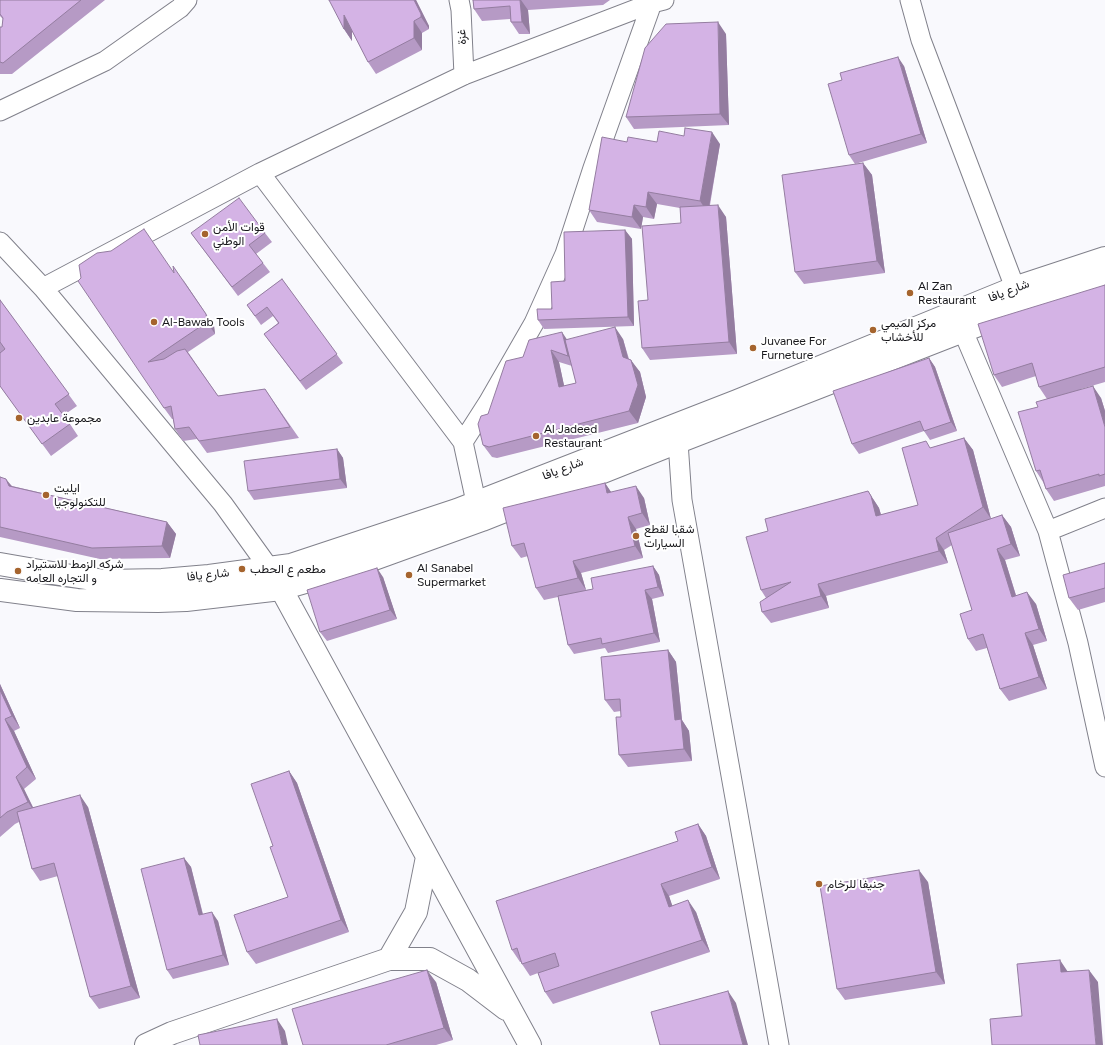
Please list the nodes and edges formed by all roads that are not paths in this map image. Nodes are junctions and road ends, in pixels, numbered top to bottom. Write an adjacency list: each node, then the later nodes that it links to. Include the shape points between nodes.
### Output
1 (186, 0): 6 (street, via 180,8 105,61)
2 (459, 0): 5 (street, غزة)
3 (910, 0): 12 (street, via 921,40)
4 (656, 1): 5 (street); 15 (street, via 593,168 565,254 534,323)
5 (464, 75): 7 (street)
6 (0, 111)
7 (260, 173): 11 (street); 15 (street)
8 (0, 242): 11 (street)
9 (1105, 258): 12 (main road, شارع يافا)
10 (1105, 280): 13 (main road, شارع يافا)
11 (43, 288): 21 (street, via 223,504)
12 (1014, 288): 13 (street); 17 (main road, شارع يافا, via 737,401)
13 (1023, 308): 14 (main road, شارع يافا)
14 (963, 331): 16 (main road, شارع يافا); 19 (street)
15 (463, 442): 17 (street)
16 (678, 442): 22 (main road, شارع يافا, via 482,520 330,575); 31 (street, via 682,500)
17 (476, 502): 21 (main road, شارع يافا, via 291,565)
18 (1105, 508): 19 (street)
19 (1048, 531): 24 (street, via 1078,643)
20 (0, 564): 21 (main road, شارع يافا, via 105,581 162,580)
21 (269, 568): 22 (main road)
22 (281, 589): 23 (main road, شارع يافا, via 158,601 77,600); 25 (main road)
23 (0, 590)
24 (1105, 767)
25 (427, 857): 26 (main road, via 416,912); 27 (main road)
26 (389, 959): 27 (main road, via 430,959 468,980); 28 (main road)
27 (513, 1014): 30 (main road)
28 (174, 1039): 29 (main road)
29 (146, 1045)
30 (530, 1045)
31 (779, 1045)

